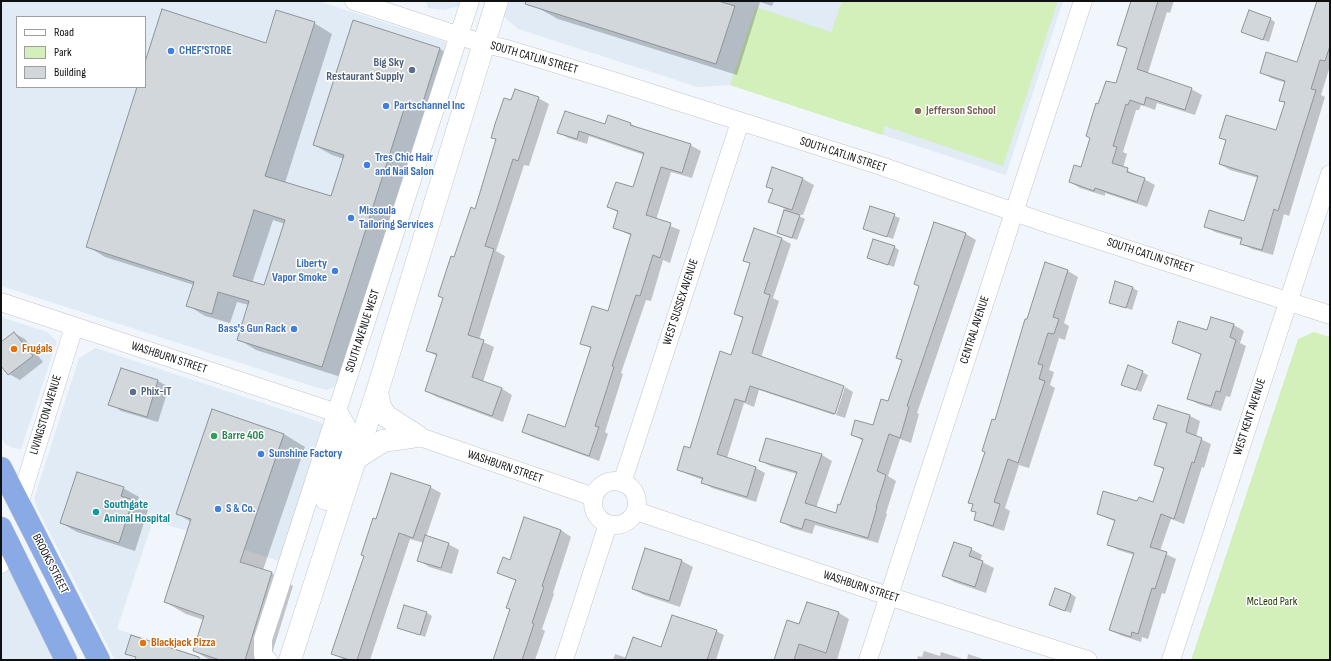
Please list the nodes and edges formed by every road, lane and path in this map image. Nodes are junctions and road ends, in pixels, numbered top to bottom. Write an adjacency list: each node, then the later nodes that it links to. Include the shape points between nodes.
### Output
1 (354, 1): 5 (street, SOUTH CATLIN STREET)
2 (470, 1): 5 (street, SOUTH AVENUE WEST)
3 (497, 1): 6 (street)
4 (1083, 1): 9 (street, CENTRAL AVENUE)
5 (458, 36): 6 (street, SOUTH CATLIN STREET); 15 (street, SOUTH AVENUE WEST)
6 (484, 44): 7 (street, SOUTH CATLIN STREET, via 515,51); 14 (street)
7 (740, 122): 9 (street, SOUTH CATLIN STREET); 19 (street, WEST SUSSEX AVENUE)
8 (1330, 174): 11 (street, WEST KENT AVENUE)
9 (1014, 211): 11 (street, SOUTH CATLIN STREET); 27 (street, CENTRAL AVENUE)
10 (1, 302): 13 (street, WASHBURN STREET)
11 (1288, 302): 12 (street, SOUTH CATLIN STREET); 35 (street, WEST KENT AVENUE)
12 (1330, 315)
13 (74, 327): 15 (street, WASHBURN STREET); 21 (street, LIVINGSTON AVENUE)
14 (377, 392): 16 (street, via 380,407 386,416); 17 (street)
15 (337, 413): 25 (street, via 347,430 322,513); 30 (street, SOUTH AVENUE WEST, via 263,639 263,655)
16 (417, 436): 17 (street, via 383,441); 20 (street, WASHBURN STREET)
17 (354, 459): 25 (street)
18 (1, 468): 21 (highway, BROOKS STREET)
19 (622, 482): 20 (street, via 603,485); 22 (street, via 632,488 636,495)
20 (594, 497): 23 (street, via 595,512)
21 (19, 504): 29 (highway, BROOKS STREET)
22 (636, 511): 23 (street, via 627,522 620,525); 27 (street, WASHBURN STREET)
23 (608, 524): 32 (street)
24 (4, 534): 26 (street); 28 (highway)
25 (323, 558): 31 (street)
26 (1, 564)
27 (888, 596): 33 (street, CENTRAL AVENUE); 34 (street, WASHBURN STREET)
28 (66, 660)
29 (99, 660)
30 (268, 660)
31 (290, 660)
32 (564, 660)
33 (868, 660)
34 (1088, 660)
35 (1171, 660)

